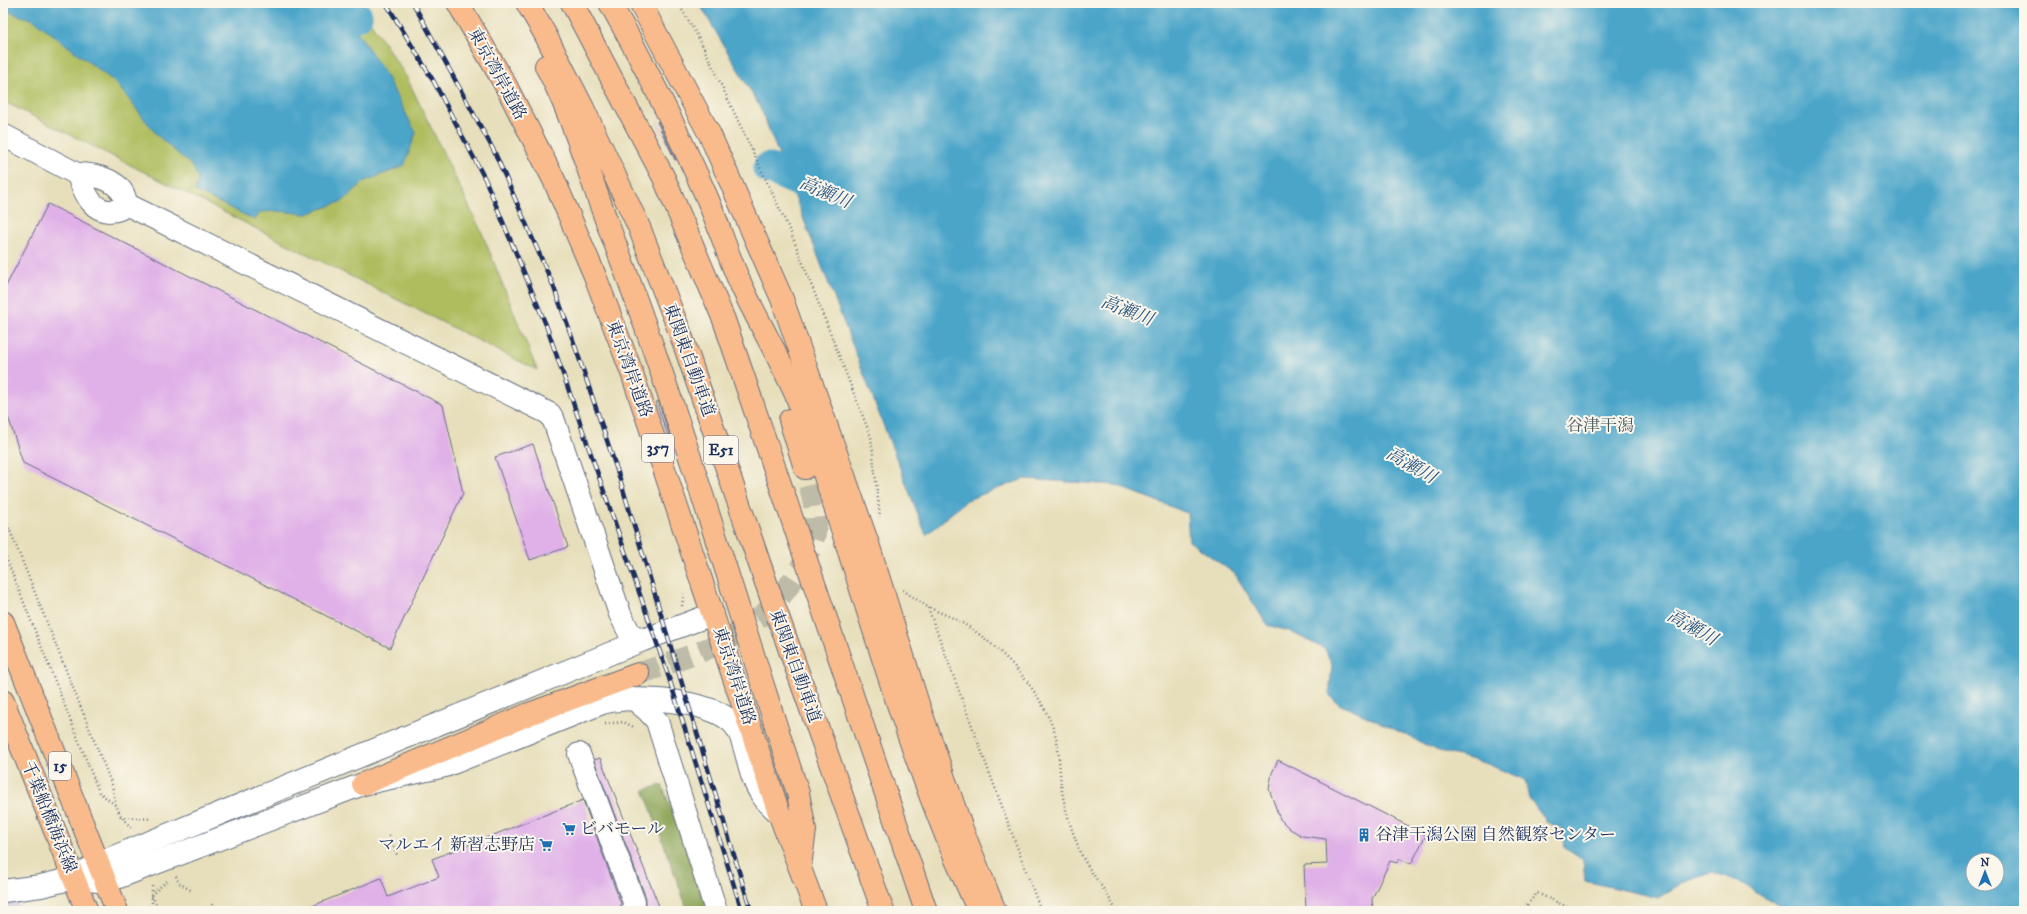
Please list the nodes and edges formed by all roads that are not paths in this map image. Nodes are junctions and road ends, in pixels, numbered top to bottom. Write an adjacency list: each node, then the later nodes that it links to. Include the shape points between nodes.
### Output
1 (458, 3): 14 (main road, 東京湾岸道路 / 357, via 506,86 554,180 595,276 632,373)
2 (512, 3): 12 (main road, via 548,70 574,128 595,191 653,343)
3 (527, 3): 35 (main road, 東関東自動車道 / E51, via 583,108 639,227 681,335)
4 (572, 3): 36 (main road, E51, via 664,178 724,320)
5 (610, 3): 10 (main road, via 640,56 703,188)
6 (640, 3): 38 (main road, via 710,135 782,299 868,544 920,711 963,832)
7 (3, 135): 8 (street)
8 (77, 174): 9 (street, via 102,178 118,186); 9 (street, via 96,207 111,211)
9 (126, 204): 13 (street, via 550,414)
10 (742, 288): 11 (main road, via 784,401); 37 (main road, via 796,396 903,721 933,804)
11 (805, 468)
12 (720, 554): 14 (main road, via 727,597 723,606); 26 (main road, via 798,793 805,830)
13 (620, 614): 16 (street, via 630,634); 17 (street, via 621,636)
14 (713, 614): 16 (street); 25 (main road, 東京湾岸道路 / 357)
15 (3, 622): 27 (main road, 千葉船橋海浜線 / 15)
16 (643, 640): 17 (street)
17 (605, 657): 27 (street)
18 (638, 674): 24 (main road, via 529,714)
19 (634, 700): 21 (street); 23 (street, via 656,721); 24 (street, via 602,703 445,766)
20 (3, 701): 28 (main road, 千葉船橋海浜線 / 15)
21 (683, 702): 23 (street, via 672,713 665,728); 25 (street, via 729,719 738,731 755,783 762,796)
22 (579, 754): 32 (street, via 634,902)
23 (669, 763): 33 (street)
24 (363, 784): 27 (street)
25 (779, 812): 26 (main road, 東京湾岸道路 / 357)
26 (799, 869): 34 (main road, 東京湾岸道路 / 357)
27 (102, 872): 28 (street); 31 (main road, 千葉船橋海浜線 / 15)
28 (74, 878): 29 (street); 30 (main road, 千葉船橋海浜線 / 15)
29 (3, 891)
30 (87, 911)
31 (117, 911)
32 (633, 911)
33 (716, 911)
34 (816, 911)
35 (883, 911)
36 (926, 911)
37 (979, 911)
38 (995, 911)

